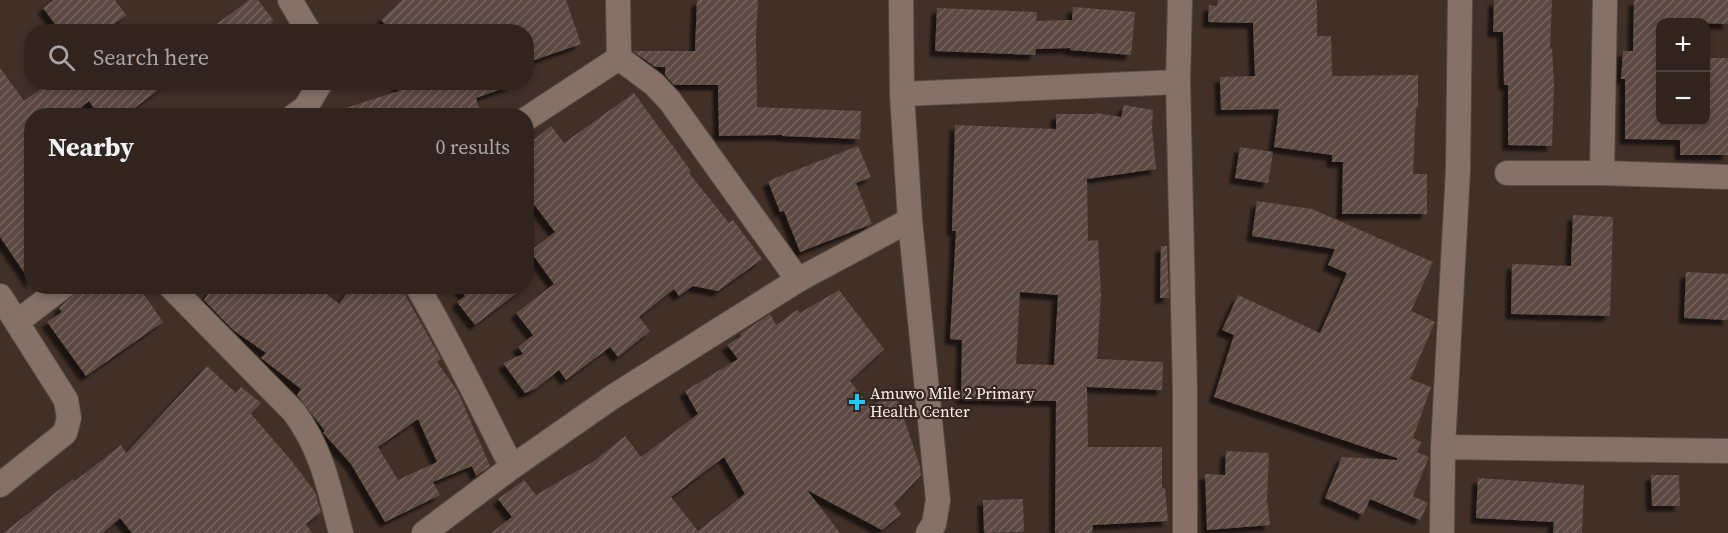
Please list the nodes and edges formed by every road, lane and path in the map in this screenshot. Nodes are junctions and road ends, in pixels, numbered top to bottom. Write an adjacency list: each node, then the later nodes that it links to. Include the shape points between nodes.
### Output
1 (290, 0): 7 (street)
2 (618, 0): 8 (street)
3 (901, 0): 11 (street)
4 (1180, 0): 9 (street)
5 (1460, 0): 24 (street, via 1458,170)
6 (1605, 0): 15 (street)
7 (304, 24)
8 (619, 58): 13 (street); 18 (street, via 670,101)
9 (1179, 81): 11 (street); 31 (street)
10 (317, 90): 12 (street)
11 (902, 94): 17 (street)
12 (307, 108)
13 (534, 114)
14 (1507, 173): 15 (street)
15 (1602, 173): 16 (street)
16 (1728, 177)
17 (910, 219): 18 (street); 30 (street, via 938,500 934,524)
18 (798, 280): 26 (street, via 611,398)
19 (53, 294): 23 (street)
20 (178, 294): 28 (street, via 309,432 321,459)
21 (422, 294): 26 (street)
22 (0, 296): 23 (street)
23 (16, 322): 27 (street, via 66,400 69,418 65,433)
24 (1443, 447): 25 (street); 32 (street)
25 (1728, 452)
26 (513, 467): 29 (street)
27 (0, 485)
28 (341, 533)
29 (424, 533)
30 (927, 533)
31 (1185, 533)
32 (1442, 533)

